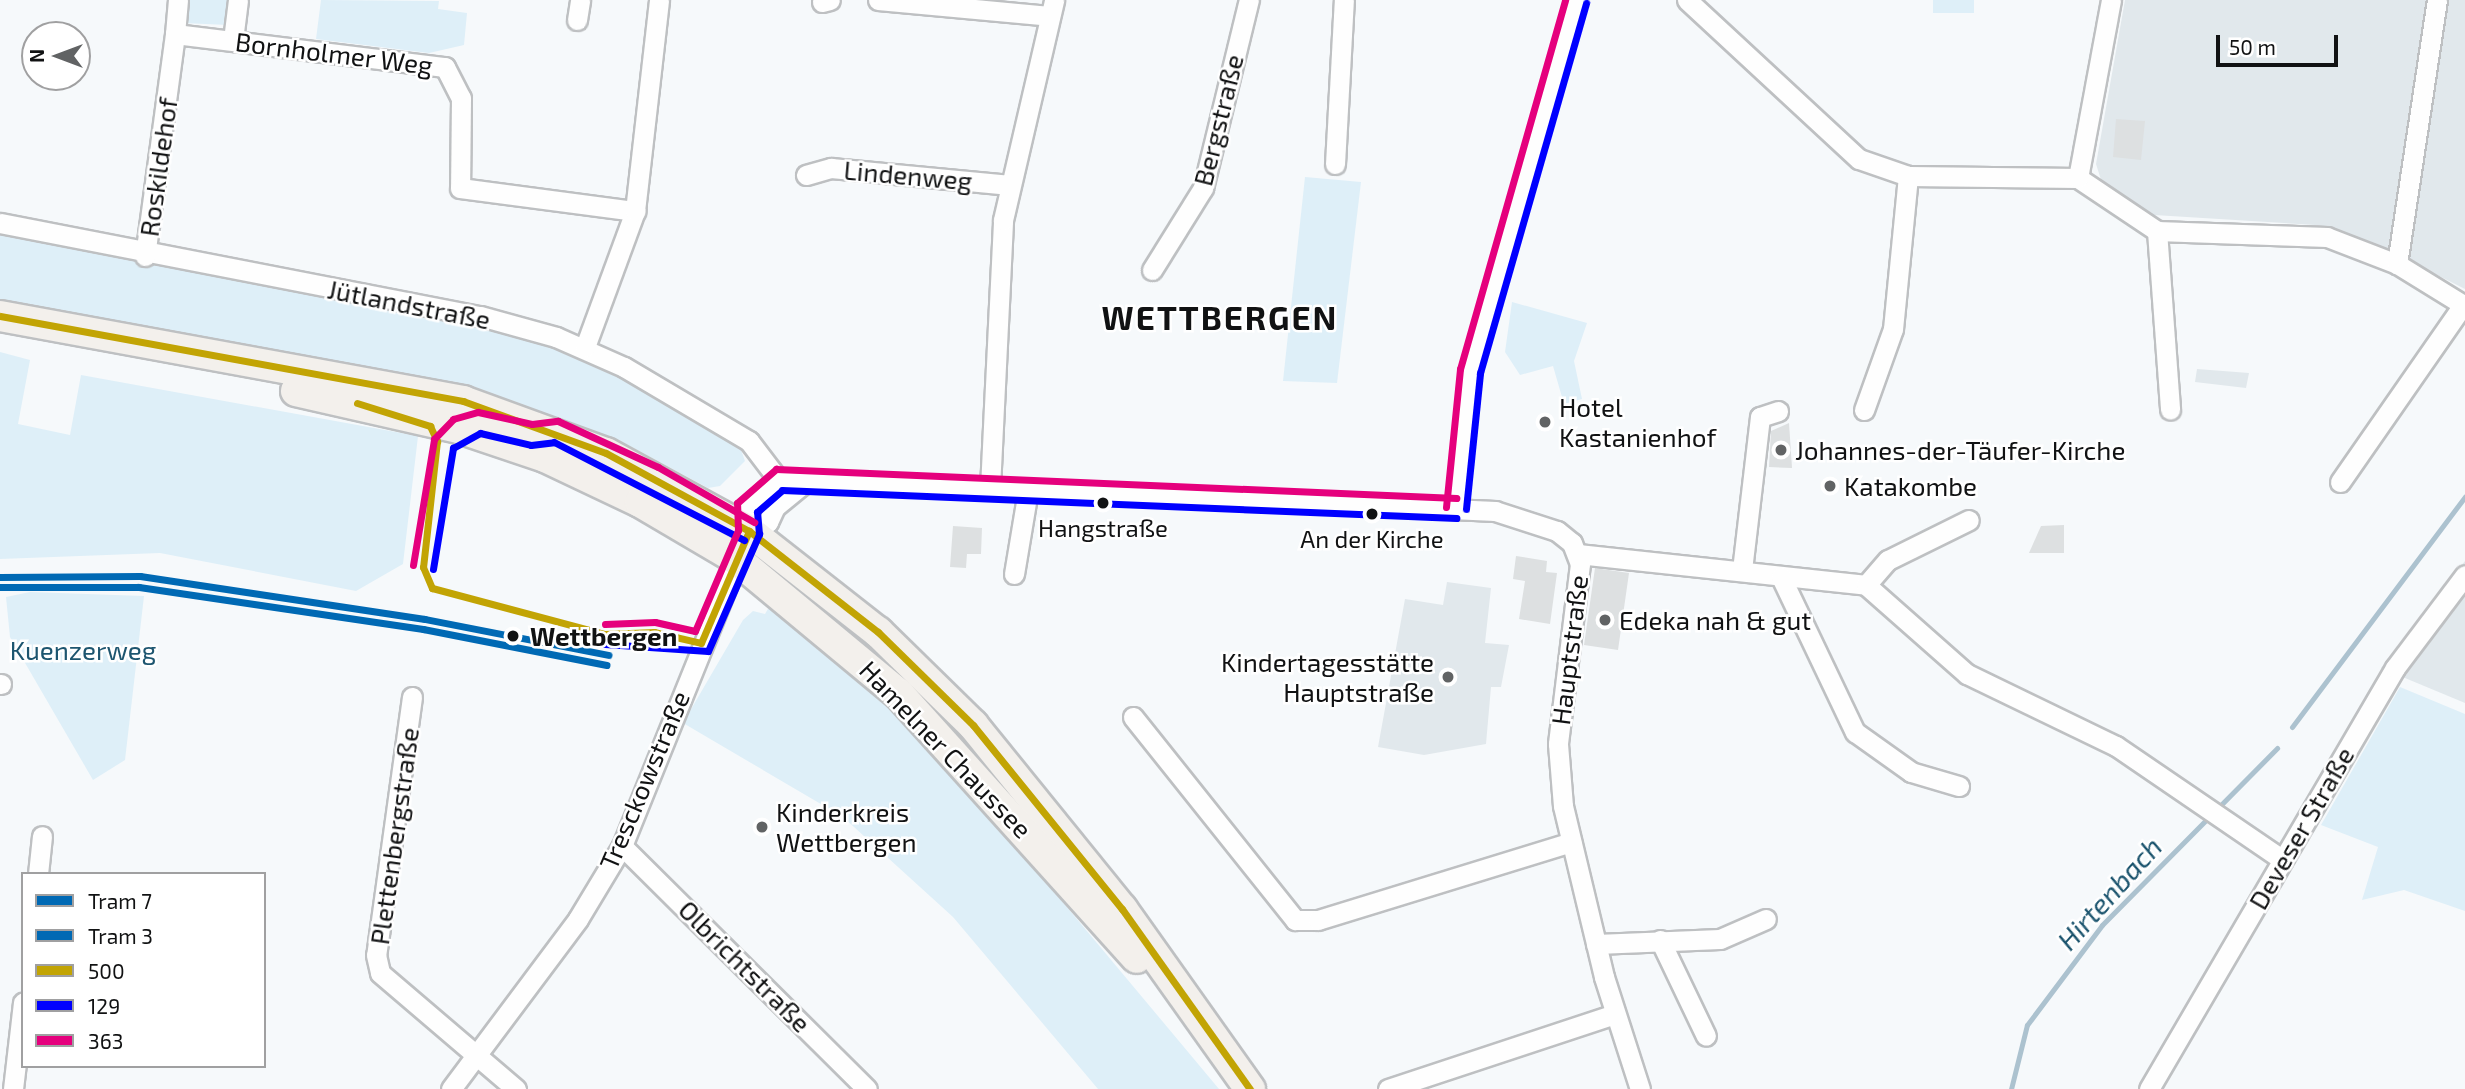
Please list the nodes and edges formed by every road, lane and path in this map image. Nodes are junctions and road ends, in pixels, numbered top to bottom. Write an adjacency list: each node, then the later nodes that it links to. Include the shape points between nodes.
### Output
1 (178, 0): 14 (street)
2 (238, 0): 15 (street)
3 (580, 0): 13 (street)
4 (659, 0): 21 (street)
5 (878, 0): 12 (street)
6 (1249, 0): 26 (street, Bergstraße, via 1203,188)
7 (1344, 0): 16 (street)
8 (1576, 0): 39 (street, via 1470,371)
9 (1687, 0): 18 (street, via 1820,128 1860,159)
10 (2111, 0): 19 (street)
11 (2437, 0): 25 (street)
12 (1052, 8): 20 (street)
13 (578, 20)
14 (175, 34): 15 (street, Bornholmer Weg); 24 (street, Roskildehof)
15 (233, 40): 21 (street, Bornholmer Weg, via 445,67 461,98 460,188)
16 (1335, 164)
17 (806, 175): 20 (street, Lindenweg, via 831,169)
18 (1908, 176): 19 (street); 31 (street, via 1893,329)
19 (2078, 178): 23 (street)
20 (1010, 185): 37 (street, via 998,259)
21 (635, 211): 30 (street)
22 (0, 223): 24 (street, Jütlandstraße)
23 (2157, 231): 25 (street, via 2327,237); 32 (street)
24 (145, 256): 30 (street, Jütlandstraße, via 480,316)
25 (2397, 264): 27 (street)
26 (1152, 270)
27 (2464, 306): 36 (street)
28 (0, 316): 41 (main road, Hamelner Chaussee, via 463,401 606,453)
29 (0, 334): 43 (main road, Hamelner Chaussee, via 459,428 596,478)
30 (584, 348): 34 (street, Jütlandstraße, via 749,441)
31 (1864, 410)
32 (2170, 410)
33 (1779, 411): 44 (street, via 1760,417)
34 (778, 479): 35 (street, Hauptstraße); 41 (street, via 746,508)
35 (808, 480): 37 (street, Hauptstraße); 41 (street, via 775,507 768,522)
36 (2340, 482)
37 (990, 488): 38 (street, Hauptstraße)
38 (1028, 491): 39 (street, Hauptstraße); 45 (street)
39 (1456, 508): 42 (street, Hauptstraße, via 1526,519 1557,531)
40 (1969, 520): 48 (street, via 1888,560)
41 (749, 531): 43 (street); 62 (main road, Hamelner Chaussee, via 878,632 973,725 1114,899)
42 (1578, 554): 44 (street); 53 (street, Hauptstraße, via 1558,744)
43 (735, 558): 54 (street, Tresckowstraße); 62 (main road, Hamelner Chaussee, via 899,694)
44 (1742, 570): 47 (street)
45 (1014, 574)
46 (2465, 575): 55 (street, Deveser Straße, via 2395,668)
47 (1781, 576): 48 (street); 51 (street, via 1854,732 1911,772)
48 (1866, 585): 55 (street, via 1967,674 2090,730 2221,814)
49 (412, 697): 64 (street, Plettenbergstraße, via 376,955 380,973)
50 (1133, 717): 53 (street, via 1295,920 1318,920)
51 (1959, 786)
52 (43, 836): 56 (street)
53 (1571, 842): 59 (street, Hauptstraße)
54 (621, 846): 64 (street, Tresckowstraße, via 578,919); 68 (street, Olbrichtstraße)
55 (2283, 860): 72 (street, Deveser Straße)
56 (38, 872)
57 (1766, 919): 58 (street, via 1720,939)
58 (1660, 940): 59 (street); 63 (street)
59 (1596, 944): 60 (street, Hauptstraße)
60 (1615, 1014): 70 (street); 71 (street, Hauptstraße)
61 (21, 1020): 65 (street)
62 (1209, 1035): 69 (main road, Hamelner Chaussee)
63 (1706, 1036)
64 (479, 1054): 66 (street, Tresckowstraße); 67 (street, Plettenbergstraße)
65 (13, 1089)
66 (451, 1089)
67 (516, 1089)
68 (867, 1089)
69 (1250, 1089)
70 (1388, 1089)
71 (1640, 1089)
72 (2149, 1089)

